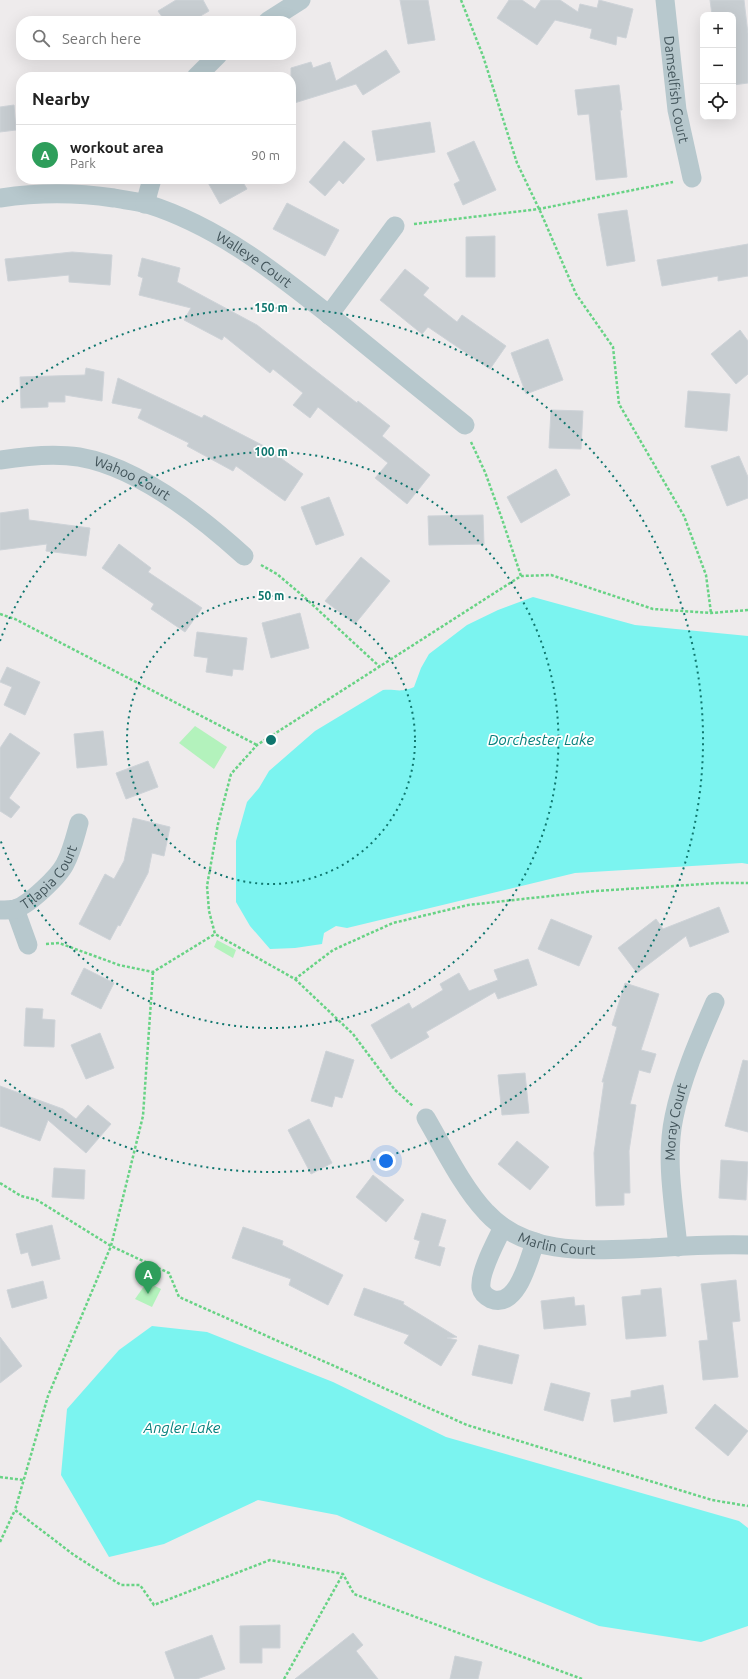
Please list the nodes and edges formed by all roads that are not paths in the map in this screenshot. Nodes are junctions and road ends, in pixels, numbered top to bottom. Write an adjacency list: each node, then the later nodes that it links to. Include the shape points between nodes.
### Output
1 (301, 0): 3 (street)
2 (665, 0): 6 (street, Damselfish Court, via 678,110)
3 (276, 16)
4 (213, 60): 5 (street)
5 (201, 72)
6 (692, 178)
7 (151, 184): 9 (street)
8 (0, 198): 9 (street, Walleye Court, via 38,193 73,193)
9 (146, 204): 11 (street, Walleye Court, via 170,212 237,246)
10 (395, 226): 11 (street)
11 (329, 314): 12 (street, Walleye Court)
12 (465, 425)
13 (0, 460): 14 (street, Wahoo Court, via 79,457 120,470 197,516)
14 (244, 556)
15 (79, 823): 16 (street, Tilapia Court, via 64,866 27,903)
16 (8, 910): 17 (street)
17 (28, 945)
18 (715, 1002): 23 (street, Moray Court, via 692,1058 673,1117 671,1178)
19 (426, 1118): 20 (street, Marlin Court, via 474,1198)
20 (502, 1227): 21 (street, Marlin Court); 21 (street, via 483,1273 481,1289 493,1300 500,1301 514,1293)
21 (535, 1242): 23 (street, Marlin Court, via 574,1250)
22 (748, 1245): 23 (street, Marlin Court)
23 (678, 1247)

